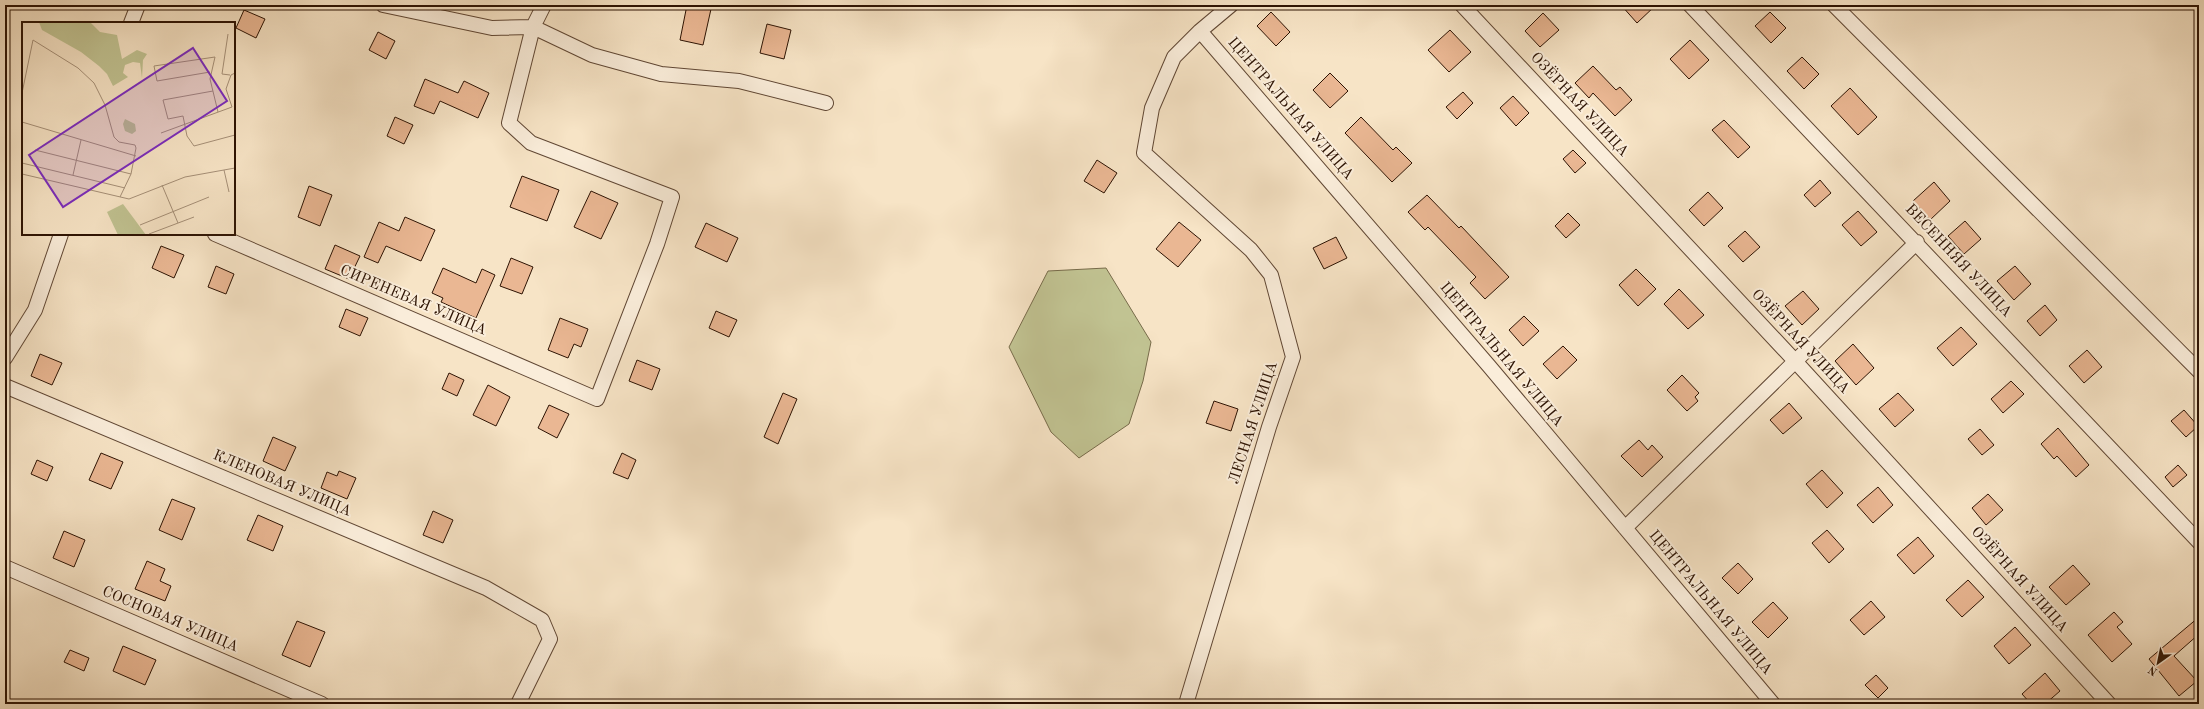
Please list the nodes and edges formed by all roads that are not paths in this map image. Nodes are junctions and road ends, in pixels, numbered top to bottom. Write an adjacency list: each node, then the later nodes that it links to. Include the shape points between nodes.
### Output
1 (138, 5): 8 (street)
2 (383, 5): 9 (street, via 492,28)
3 (544, 5): 9 (street)
4 (1231, 5): 10 (street)
5 (1462, 5): 16 (street, ОЗЁРНАЯ УЛИЦА)
6 (1690, 5): 14 (street, ВЕСЕННЯЯ УЛИЦА)
7 (1834, 5): 17 (street)
8 (131, 22)
9 (532, 27): 11 (street, via 592,55 661,74 739,81); 13 (street, СИРЕНЕВАЯ УЛИЦА, via 509,123 531,143 672,197 597,399)
10 (1200, 31): 19 (street, ЦЕНТРАЛЬНАЯ УЛИЦА); 24 (street, ЛЕСНАЯ УЛИЦА, via 1174,57 1152,108 1144,153 1252,250 1271,275 1293,357 1269,427)
11 (826, 102)
12 (60, 235): 15 (street, via 35,310)
13 (217, 235)
14 (1917, 242): 16 (street); 20 (street, ВЕСЕННЯЯ УЛИЦА)
15 (5, 358)
16 (1795, 361): 19 (street); 26 (street, ОЗЁРНАЯ УЛИЦА)
17 (2199, 371)
18 (5, 386): 23 (street, КЛЕНОВАЯ УЛИЦА, via 486,588 542,620 550,639)
19 (1625, 528): 25 (street, ЦЕНТРАЛЬНАЯ УЛИЦА)
20 (2199, 542)
21 (5, 567): 22 (street, СОСНОВАЯ УЛИЦА)
22 (322, 704)
23 (518, 704)
24 (1186, 704)
25 (1773, 704)
26 (2110, 704)

